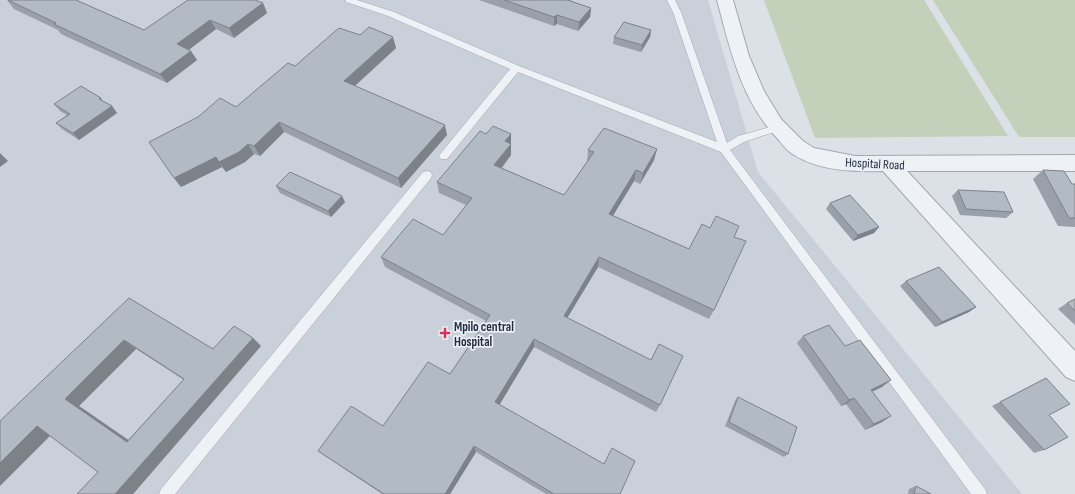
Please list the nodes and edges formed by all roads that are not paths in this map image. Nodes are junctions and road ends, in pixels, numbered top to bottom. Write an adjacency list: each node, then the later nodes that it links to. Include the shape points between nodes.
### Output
1 (349, 0): 4 (lane, via 391,14)
2 (671, 0): 6 (lane)
3 (725, 0): 5 (street, Hospital Road, via 750,83)
4 (516, 68): 6 (lane); 7 (lane)
5 (777, 128): 6 (lane, via 741,139); 9 (street, Hospital Road, via 801,150 824,158 855,164)
6 (724, 150): 13 (lane)
7 (444, 156)
8 (1075, 162): 9 (street, Hospital Road)
9 (889, 165): 11 (street)
10 (426, 175): 12 (lane)
11 (1075, 369)
12 (166, 494)
13 (980, 494)

